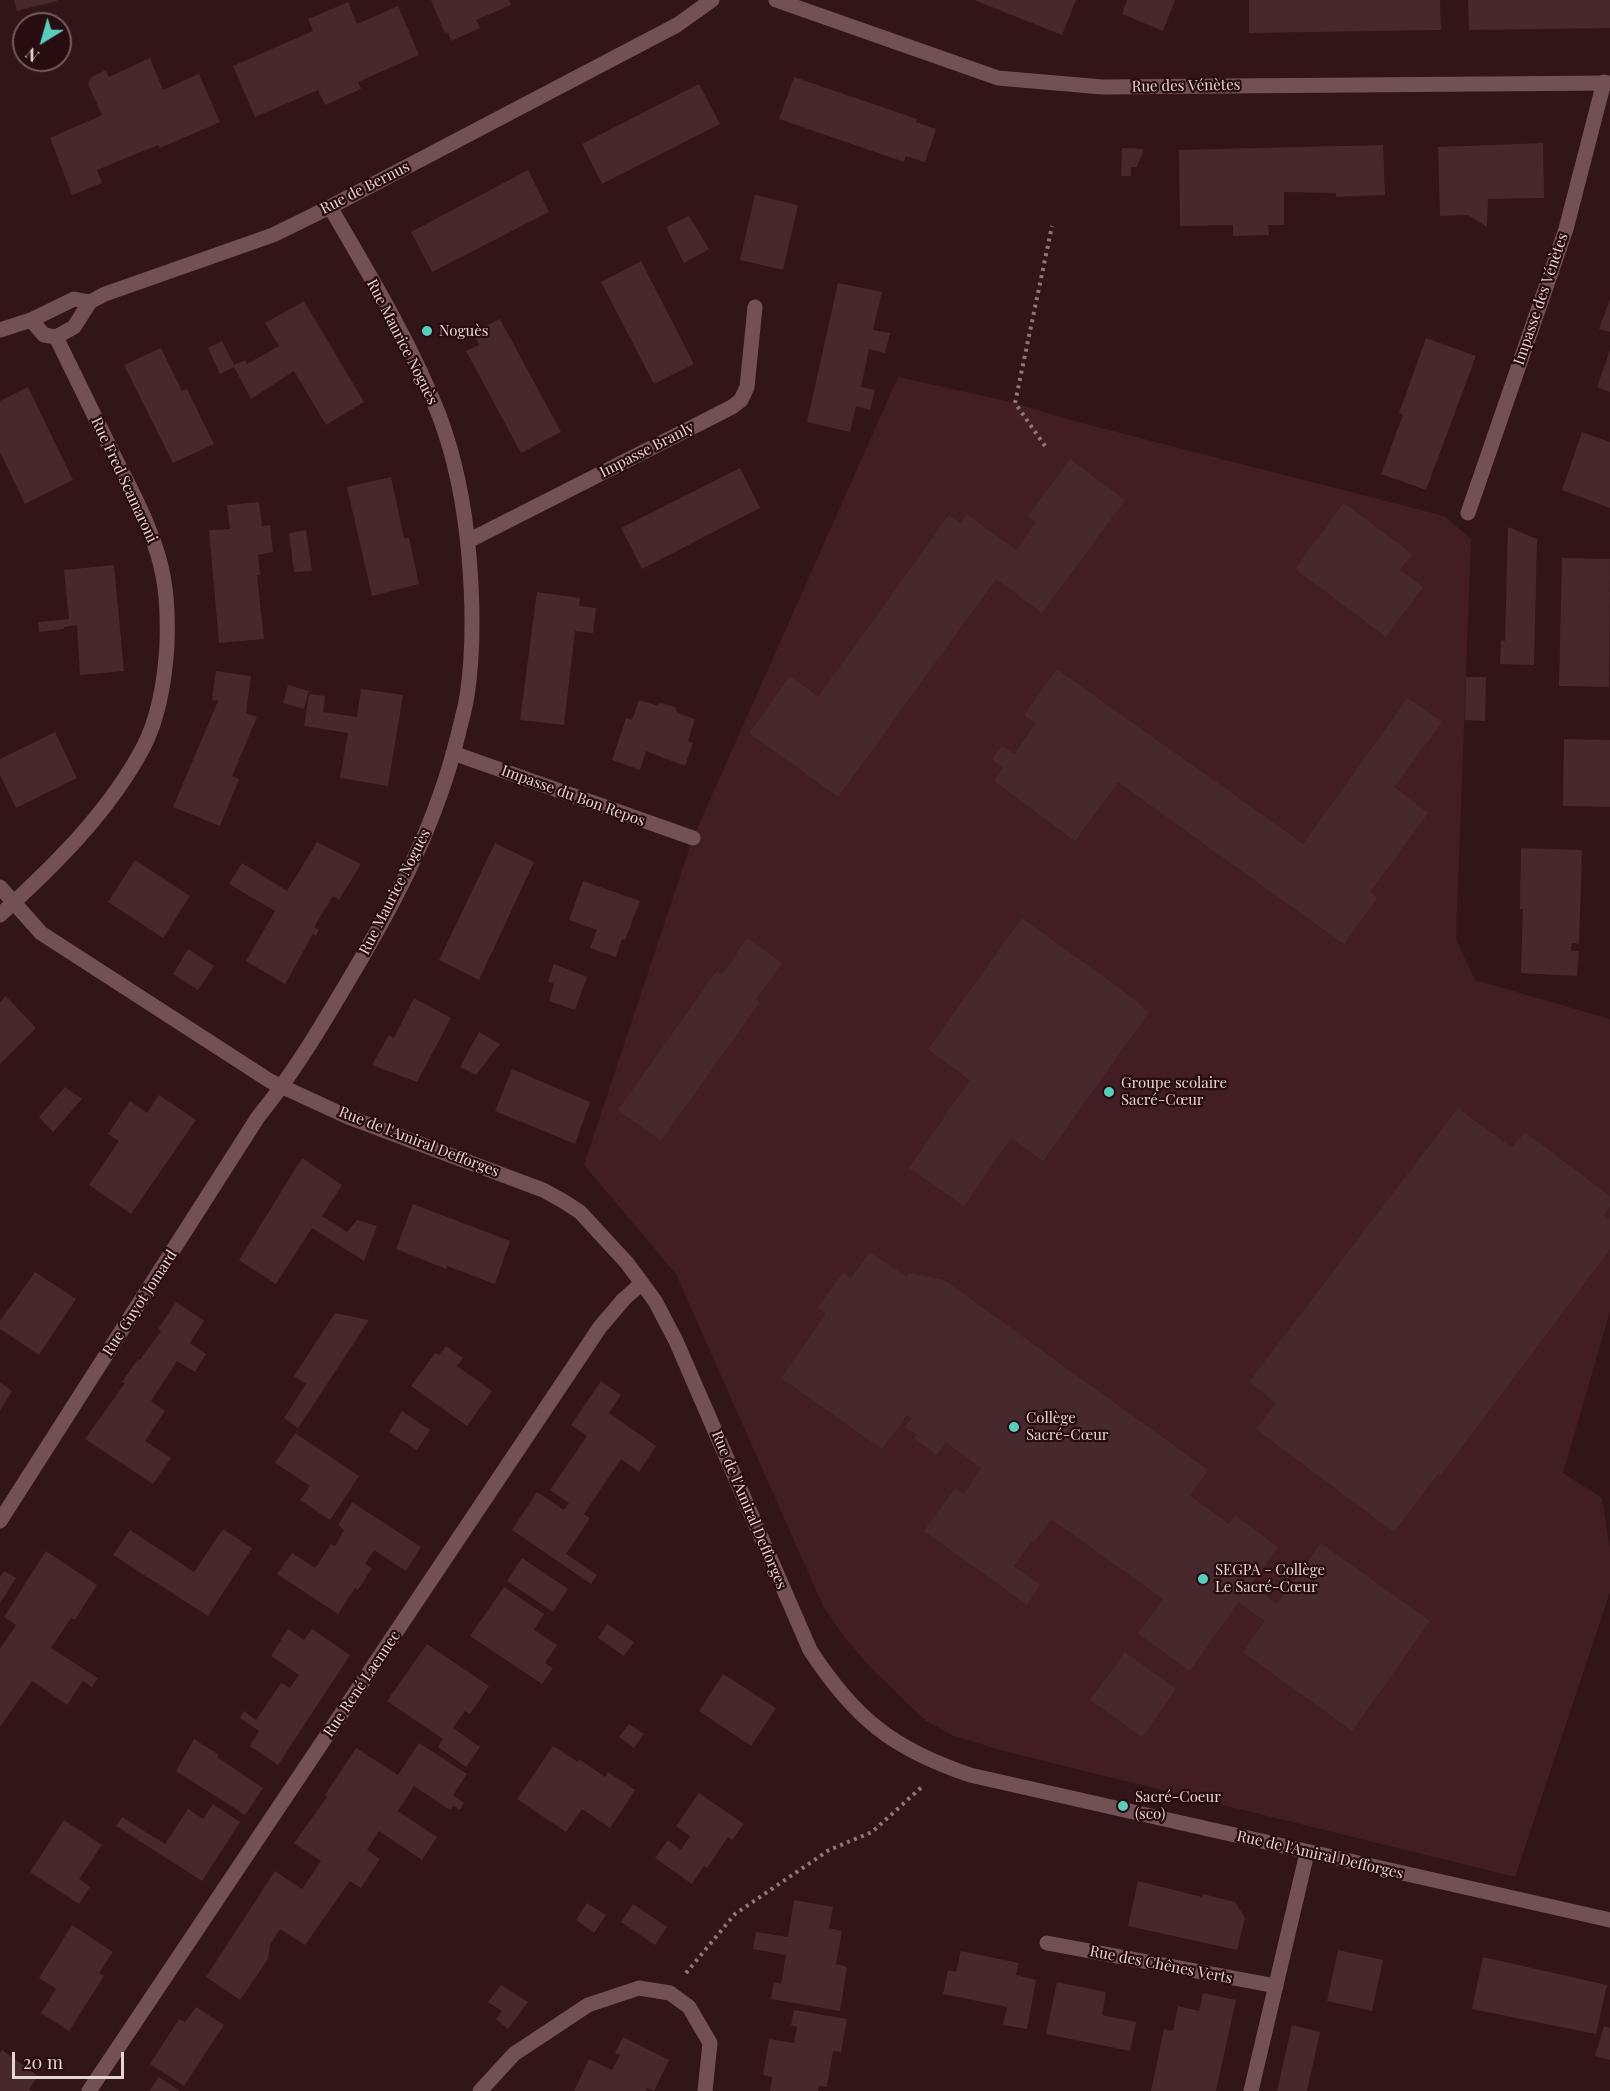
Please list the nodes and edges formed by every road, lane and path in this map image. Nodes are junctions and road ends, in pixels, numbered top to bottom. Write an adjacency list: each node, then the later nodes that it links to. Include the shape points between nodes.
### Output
1 (712, 0): 4 (street, Rue de Bernus, via 677,25)
2 (776, 0): 3 (street, Rue des Vénètes, via 998,78 1102,87)
3 (1607, 82): 12 (street, Impasse des Vénètes, via 1566,229)
4 (330, 207): 6 (street, Rue de Bernus, via 273,235); 13 (street, Rue Maurice Noguès, via 383,300 439,416 462,496)
5 (1053, 226): 11 (path, via 1015,403)
6 (90, 302): 8 (street, Rue de Bernus, via 74,299); 10 (street, via 74,327)
7 (755, 307): 13 (street, Impasse Branly, via 747,387 741,400)
8 (31, 320): 9 (street, Rue de Bernus); 10 (street, via 44,335)
9 (0, 330)
10 (56, 337): 17 (street, Rue Fred Scamaroni, via 142,512 158,555 169,612 166,662 159,702 145,744 119,789)
11 (1045, 446)
12 (1468, 513)
13 (468, 541): 14 (street, Rue Maurice Noguès, via 472,640 467,698)
14 (453, 753): 15 (street, Impasse du Bon Repos); 19 (street, Rue Maurice Noguès, via 427,833 401,887)
15 (693, 838)
16 (0, 887): 17 (street, Rue de l'Amiral Defforges)
17 (13, 903): 18 (street, Rue Fred Scamaroni); 19 (street, Rue de l'Amiral Defforges, via 41,933)
18 (0, 915)
19 (283, 1087): 20 (street, Rue de l'Amiral Defforges, via 348,1117 543,1190 580,1212); 21 (street, Rue Guyot Jomard, via 258,1118)
20 (642, 1283): 22 (street, Rue de l'Amiral Defforges, via 676,1341 810,1650 835,1687 876,1729); 28 (street, Rue René Laennec, via 600,1327)
21 (0, 1521)
22 (942, 1765): 23 (street, Rue de l'Amiral Defforges, via 970,1775); 27 (path, via 919,1792 872,1832 829,1850 735,1914)
23 (1307, 1853): 24 (street, Rue de l'Amiral Defforges); 26 (street)
24 (1610, 1920)
25 (1047, 1943): 26 (street, Rue des Chênes Verts)
26 (1276, 1986): 31 (street)
27 (670, 1993): 29 (street, via 639,1988 588,2005 514,2054); 30 (street, via 689,2007 710,2043)
28 (89, 2091)
29 (480, 2091)
30 (705, 2091)
31 (1251, 2091)

